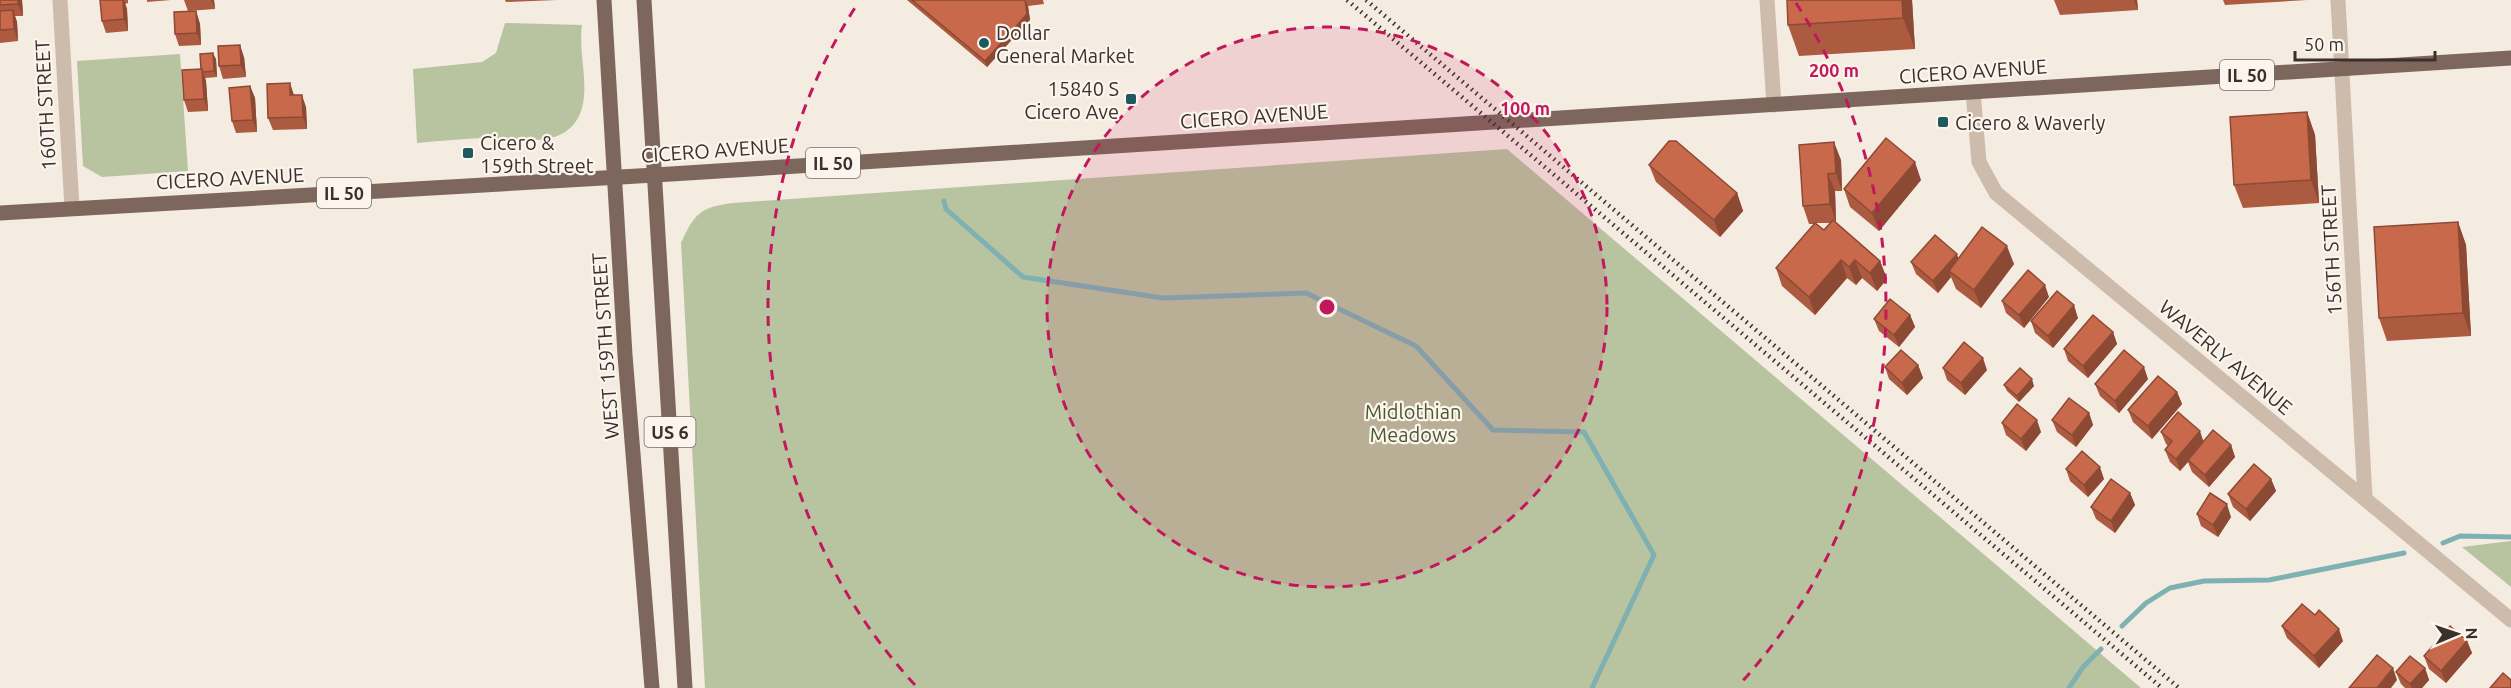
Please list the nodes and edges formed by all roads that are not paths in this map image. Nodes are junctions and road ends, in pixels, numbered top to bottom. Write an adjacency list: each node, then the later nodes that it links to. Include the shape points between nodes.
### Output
1 (60, 0): 12 (street, 160TH STREET)
2 (604, 0): 11 (main road, WEST 159TH STREET / US 6)
3 (644, 0): 10 (main road, US 6)
4 (1767, 0): 9 (street)
5 (2338, 0): 7 (street, 156TH STREET)
6 (2511, 58): 7 (main road, CICERO AVENUE / IL 50)
7 (2342, 69): 8 (main road, CICERO AVENUE / IL 50); 14 (street, 156TH STREET)
8 (1973, 92): 9 (main road, CICERO AVENUE / IL 50); 14 (street, WAVERLY AVENUE, via 1979,162 1996,193)
9 (1774, 105): 10 (main road, CICERO AVENUE / IL 50)
10 (655, 176): 11 (main road, CICERO AVENUE / IL 50); 17 (main road, US 6)
11 (616, 178): 12 (main road, CICERO AVENUE / IL 50); 16 (main road, WEST 159TH STREET / US 6)
12 (72, 208): 13 (main road, CICERO AVENUE / IL 50)
13 (0, 213)
14 (2365, 498): 15 (street, WAVERLY AVENUE)
15 (2511, 620)
16 (652, 688)
17 (685, 688)

